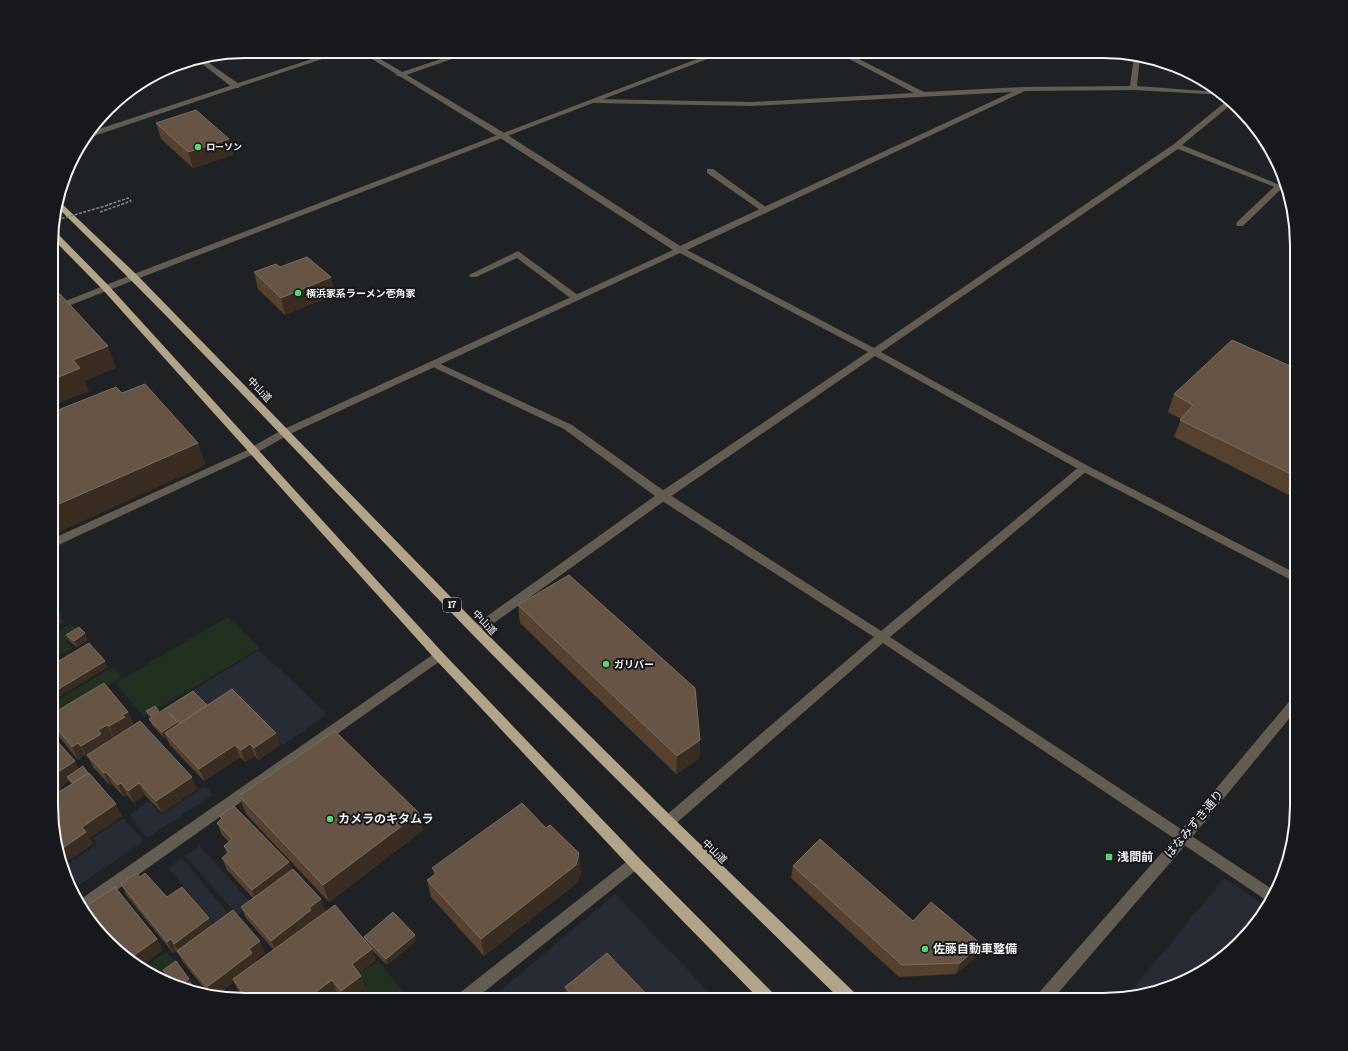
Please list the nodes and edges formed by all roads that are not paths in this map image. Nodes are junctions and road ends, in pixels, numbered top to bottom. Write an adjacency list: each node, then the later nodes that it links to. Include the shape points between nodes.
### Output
1 (322, 58): 9 (street)
2 (374, 58): 8 (street)
3 (450, 58): 8 (street)
4 (706, 58): 14 (street)
5 (851, 58): 13 (street)
6 (1136, 62): 10 (street)
7 (204, 63): 9 (street)
8 (400, 74): 17 (street)
9 (236, 86): 16 (street)
10 (1133, 88): 11 (street); 12 (street)
11 (1024, 89): 13 (street); 22 (street)
12 (1212, 93)
13 (923, 94): 14 (street, via 752,104)
14 (595, 101): 17 (street)
15 (1227, 105): 18 (street)
16 (96, 132)
17 (503, 136): 25 (street); 27 (street)
18 (1177, 146): 20 (street); 31 (street)
19 (710, 171): 22 (street)
20 (1282, 189): 23 (street)
21 (62, 207): 27 (highway, 中山道 / 17)
22 (766, 210): 25 (street)
23 (1240, 224)
24 (58, 239): 28 (highway)
25 (680, 250): 29 (street); 31 (street)
26 (473, 275): 29 (street, via 518,254)
27 (134, 277): 28 (street); 33 (highway, 中山道 / 17)
28 (106, 288): 30 (street); 34 (highway)
29 (576, 298): 32 (street)
30 (58, 306)
31 (873, 351): 35 (street); 36 (street)
32 (434, 364): 33 (street); 36 (street, via 568,427)
33 (286, 432): 34 (street); 39 (highway, 中山道 / 17)
34 (254, 450): 37 (street); 41 (highway)
35 (1084, 468): 38 (street); 40 (street)
36 (663, 496): 39 (street); 40 (street)
37 (58, 541)
38 (1290, 575)
39 (476, 630): 43 (highway, 中山道 / 17)
40 (882, 637): 43 (street); 44 (street)
41 (440, 656): 45 (highway); 47 (street)
42 (1290, 708): 44 (street, はなみずき通り)
43 (668, 822): 50 (highway, 中山道 / 17)
44 (1183, 838): 46 (street); 51 (street, はなみずき通り)
45 (635, 863): 48 (street); 49 (highway)
46 (1268, 894)
47 (85, 904)
48 (471, 993)
49 (763, 993)
50 (845, 993)
51 (1048, 993)

